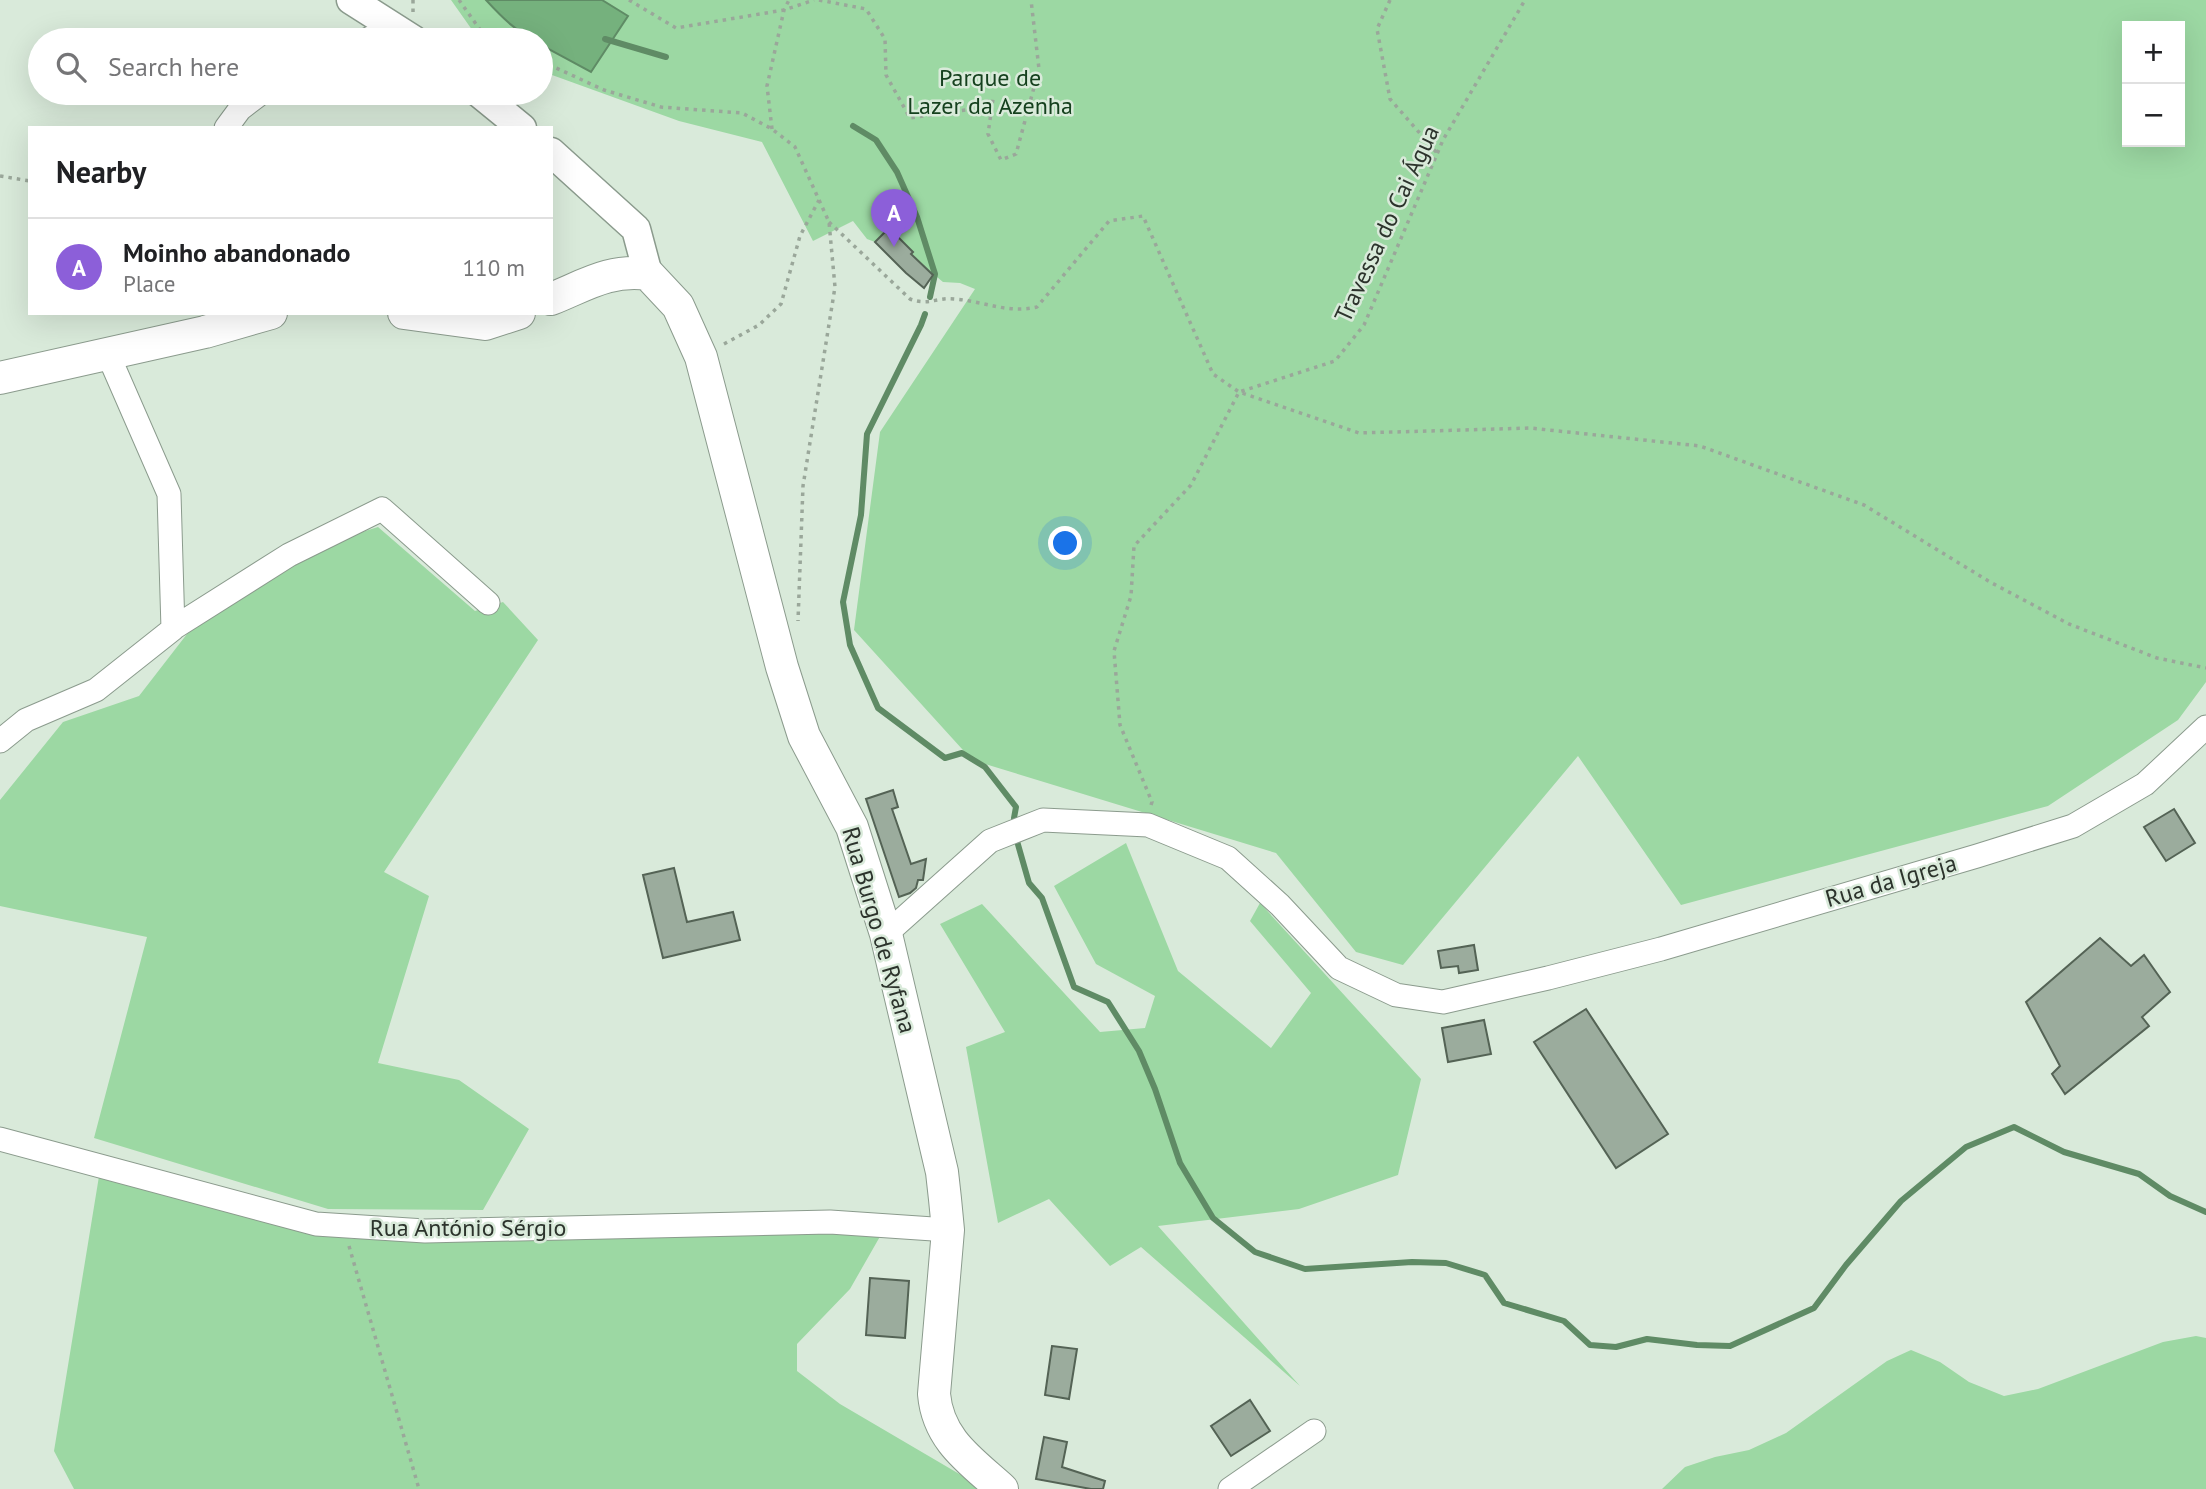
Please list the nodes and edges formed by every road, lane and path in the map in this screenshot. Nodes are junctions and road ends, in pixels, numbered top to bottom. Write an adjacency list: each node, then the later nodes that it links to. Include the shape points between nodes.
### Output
1 (351, 0): 10 (street)
2 (459, 0): 11 (path)
3 (629, 0): 9 (path, via 676,28)
4 (789, 0): 9 (path)
5 (817, 0): 6 (path, via 866,9 885,39 886,75 910,118 966,110 993,99 988,134 1001,160 1016,154 1039,69); 9 (path)
6 (1031, 0)
7 (1390, 0): 18 (path, via 1377,29 1390,99)
8 (1525, 0): 18 (path, Travessa do Cai Água)
9 (784, 10): 17 (path, via 767,86)
10 (394, 28)
11 (479, 28)
12 (553, 67): 17 (path, via 604,90 661,107 742,113)
13 (245, 105): 15 (street)
14 (494, 105): 16 (street)
15 (227, 126)
16 (520, 126)
17 (772, 129): 22 (path, via 795,147)
18 (1437, 153): 33 (path, Travessa do Cai Água, via 1364,325 1335,362)
19 (553, 154): 24 (street, via 636,229)
20 (0, 176): 21 (path)
21 (28, 181)
22 (819, 200): 23 (path); 31 (path, via 800,236 781,304 759,325)
23 (829, 222): 33 (path, via 910,299 923,304 952,298 1021,311 1037,307 1109,221 1143,216 1213,374); 36 (path, via 835,287 803,486)
24 (648, 274): 25 (main road, via 612,274); 31 (main road, Rua Burgo de Ryfana, via 678,306)
25 (553, 298)
26 (256, 315): 29 (main road)
27 (419, 315): 28 (main road, via 485,324)
28 (513, 315)
29 (204, 322): 30 (main road)
30 (107, 352): 32 (main road); 35 (street, via 169,494)
31 (701, 357): 41 (main road, Rua Burgo de Ryfana, via 804,736 852,827)
32 (0, 378)
33 (1239, 392): 37 (path, via 1359,432 1530,428 1700,446 1864,506 2069,624 2157,658); 40 (path, via 1191,485 1134,545 1131,596 1114,651 1120,725 1152,802)
34 (488, 603): 35 (street, via 382,509 289,555)
35 (172, 629): 39 (street, via 96,690 26,720)
36 (798, 630)
37 (2206, 668)
38 (2206, 727): 40 (street, Rua da Igreja, via 2145,784 2073,825 1661,948 1443,1002 1396,995 1339,968 1228,858)
39 (0, 741)
40 (1146, 824): 41 (street, via 1043,820 990,841)
41 (886, 934): 44 (main road, Rua Burgo de Ryfana, via 942,1172)
42 (0, 1139): 43 (street, Rua António Sérgio, via 316,1224)
43 (344, 1226): 44 (street, Rua António Sérgio, via 425,1231 830,1222); 46 (path)
44 (948, 1230): 47 (main road, Rua Burgo de Ryfana, via 936,1409 940,1424 959,1450)
45 (1314, 1431): 48 (street)
46 (419, 1489)
47 (1002, 1489)
48 (1230, 1489)

